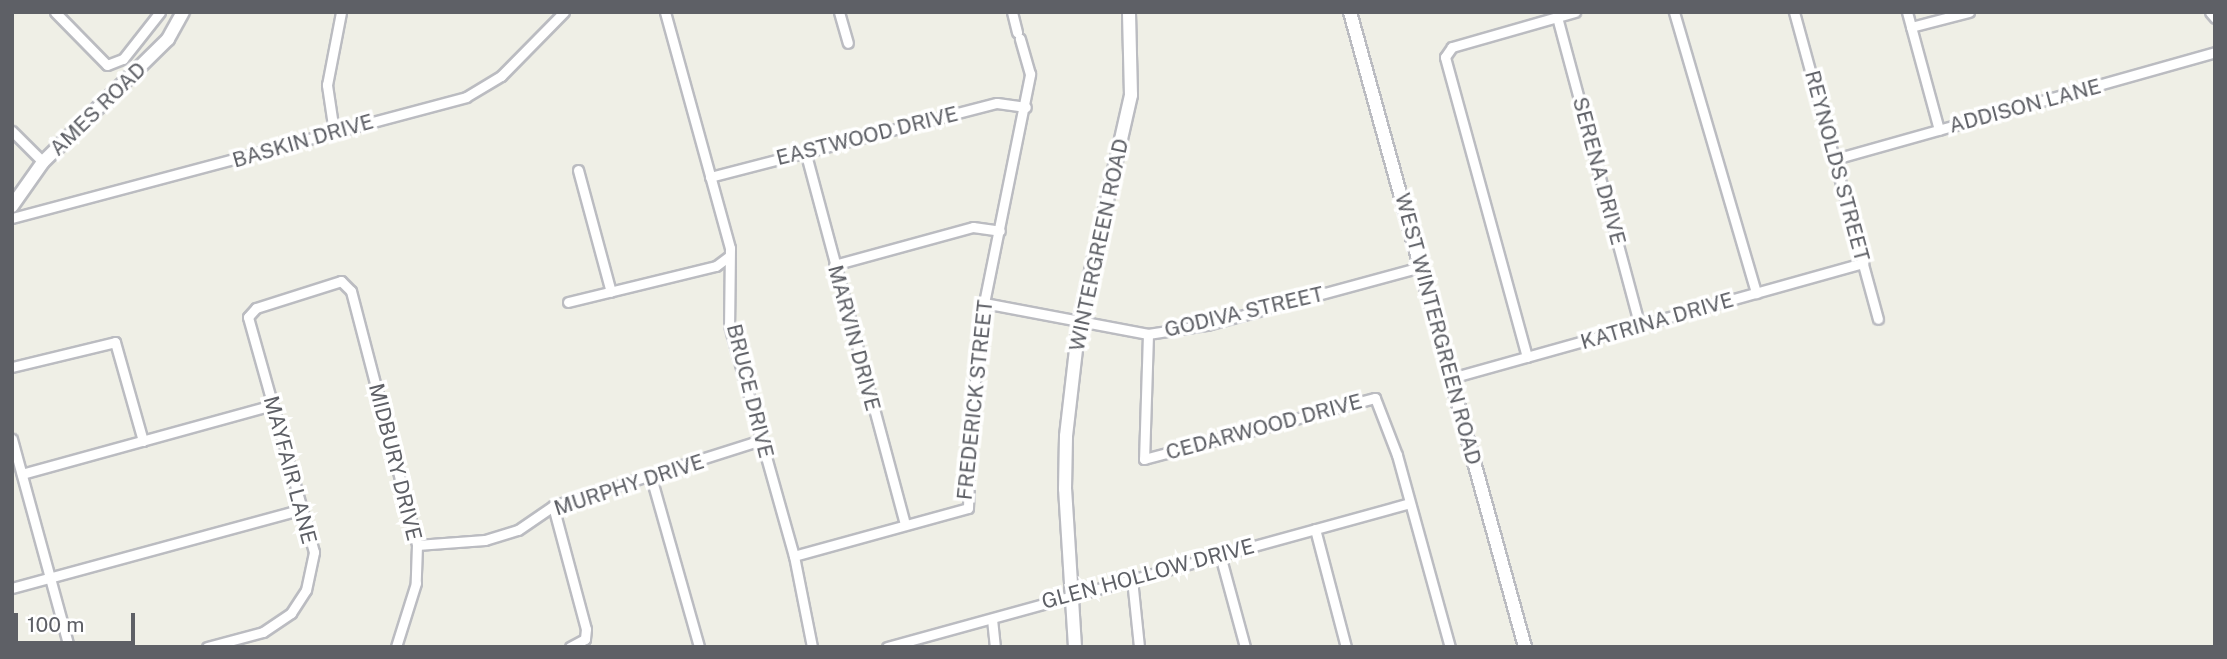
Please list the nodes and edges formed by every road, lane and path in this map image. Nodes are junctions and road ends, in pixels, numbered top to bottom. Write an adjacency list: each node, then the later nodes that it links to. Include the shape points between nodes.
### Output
1 (55, 12): 16 (street, via 107,65 123,59)
2 (183, 12): 28 (street, AMES ROAD, via 168,39)
3 (341, 12): 25 (street, via 327,85)
4 (564, 12): 25 (street, BASKIN DRIVE, via 481,91)
5 (665, 12): 30 (street, BRUCE DRIVE)
6 (839, 12): 20 (street)
7 (1012, 12): 22 (street, FREDERICK STREET, via 1030,74)
8 (1129, 12): 44 (street, WINTERGREEN ROAD, via 1131,95)
9 (1350, 12): 37 (street, WEST WINTERGREEN ROAD)
10 (1575, 12): 17 (street)
11 (1675, 12): 40 (street)
12 (1794, 12): 27 (street, REYNOLDS STREET)
13 (1907, 12): 19 (street)
14 (1969, 12): 19 (street)
15 (2210, 12): 18 (street)
16 (158, 16)
17 (1557, 17): 45 (street, SERENA DRIVE); 47 (street, via 1452,47 1445,57)
18 (2215, 18)
19 (1911, 27): 23 (street)
20 (848, 43)
21 (2215, 52): 23 (street, ADDISON LANE)
22 (1026, 107): 26 (street, EASTWOOD DRIVE, via 997,103); 33 (street, FREDERICK STREET)
23 (1939, 130): 27 (street, ADDISON LANE)
24 (12, 131): 28 (street)
25 (334, 132): 32 (street, BASKIN DRIVE)
26 (805, 151): 30 (street, EASTWOOD DRIVE); 36 (street, MARVIN DRIVE)
27 (1835, 159): 35 (street, REYNOLDS STREET)
28 (43, 162): 31 (street, AMES ROAD)
29 (578, 170): 39 (street)
30 (710, 177): 34 (street, BRUCE DRIVE)
31 (12, 206)
32 (12, 218)
33 (1000, 231): 36 (street, via 973,228); 42 (street, FREDERICK STREET)
34 (728, 257): 39 (street, via 716,266); 52 (street, BRUCE DRIVE, via 733,279 729,325)
35 (1863, 263): 40 (street, KATRINA DRIVE); 43 (street, REYNOLDS STREET)
36 (834, 265): 59 (street, MARVIN DRIVE)
37 (1420, 267): 46 (street, GODIVA STREET, via 1207,325); 49 (street, WEST WINTERGREEN ROAD)
38 (341, 281): 50 (street, MAYFAIR LANE, via 256,308 248,317); 61 (street, MIDBURY DRIVE, via 351,291)
39 (611, 292): 41 (street)
40 (1756, 293): 45 (street, KATRINA DRIVE)
41 (568, 302)
42 (984, 303): 44 (street, GODIVA STREET); 59 (street, FREDERICK STREET, via 971,416 968,508)
43 (1878, 319)
44 (1079, 324): 46 (street, GODIVA STREET); 67 (street, WINTERGREEN ROAD, via 1065,463)
45 (1640, 326): 47 (street, KATRINA DRIVE)
46 (1149, 334): 56 (street, CEDARWOOD DRIVE, via 1144,460 1375,397)
47 (1527, 357): 49 (street, KATRINA DRIVE)
48 (12, 367): 53 (street, via 115,342)
49 (1451, 378): 82 (street, WEST WINTERGREEN ROAD)
50 (273, 405): 53 (street); 58 (street, MAYFAIR LANE)
51 (12, 439): 54 (street)
52 (761, 439): 55 (street, MURPHY DRIVE); 63 (street, BRUCE DRIVE)
53 (143, 441): 54 (street)
54 (22, 474): 64 (street)
55 (651, 477): 57 (street, MURPHY DRIVE); 73 (street)
56 (1410, 503): 60 (street, GLEN HOLLOW DRIVE); 81 (street, CEDARWOOD DRIVE)
57 (553, 506): 61 (street, MURPHY DRIVE, via 518,530 485,540); 72 (street, via 586,629 585,639)
58 (302, 509): 64 (street); 70 (street, MAYFAIR LANE, via 314,552 306,590 291,613 263,632)
59 (905, 524): 63 (street, FREDERICK STREET)
60 (1315, 528): 62 (street, GLEN HOLLOW DRIVE); 80 (street)
61 (417, 545): 71 (street, MIDBURY DRIVE, via 416,583)
62 (1220, 555): 65 (street, GLEN HOLLOW DRIVE); 79 (street)
63 (794, 556): 74 (street, BRUCE DRIVE)
64 (50, 577): 66 (street); 69 (street)
65 (1132, 579): 67 (street, GLEN HOLLOW DRIVE); 78 (street)
66 (12, 587)
67 (1072, 595): 68 (street, GLEN HOLLOW DRIVE); 77 (street, WINTERGREEN ROAD)
68 (992, 618): 75 (street, GLEN HOLLOW DRIVE); 76 (street)
69 (69, 647)
70 (206, 647)
71 (396, 647)
72 (570, 647)
73 (699, 647)
74 (812, 647)
75 (887, 647)
76 (995, 647)
77 (1076, 647)
78 (1139, 647)
79 (1245, 647)
80 (1346, 647)
81 (1450, 647)
82 (1525, 647)

